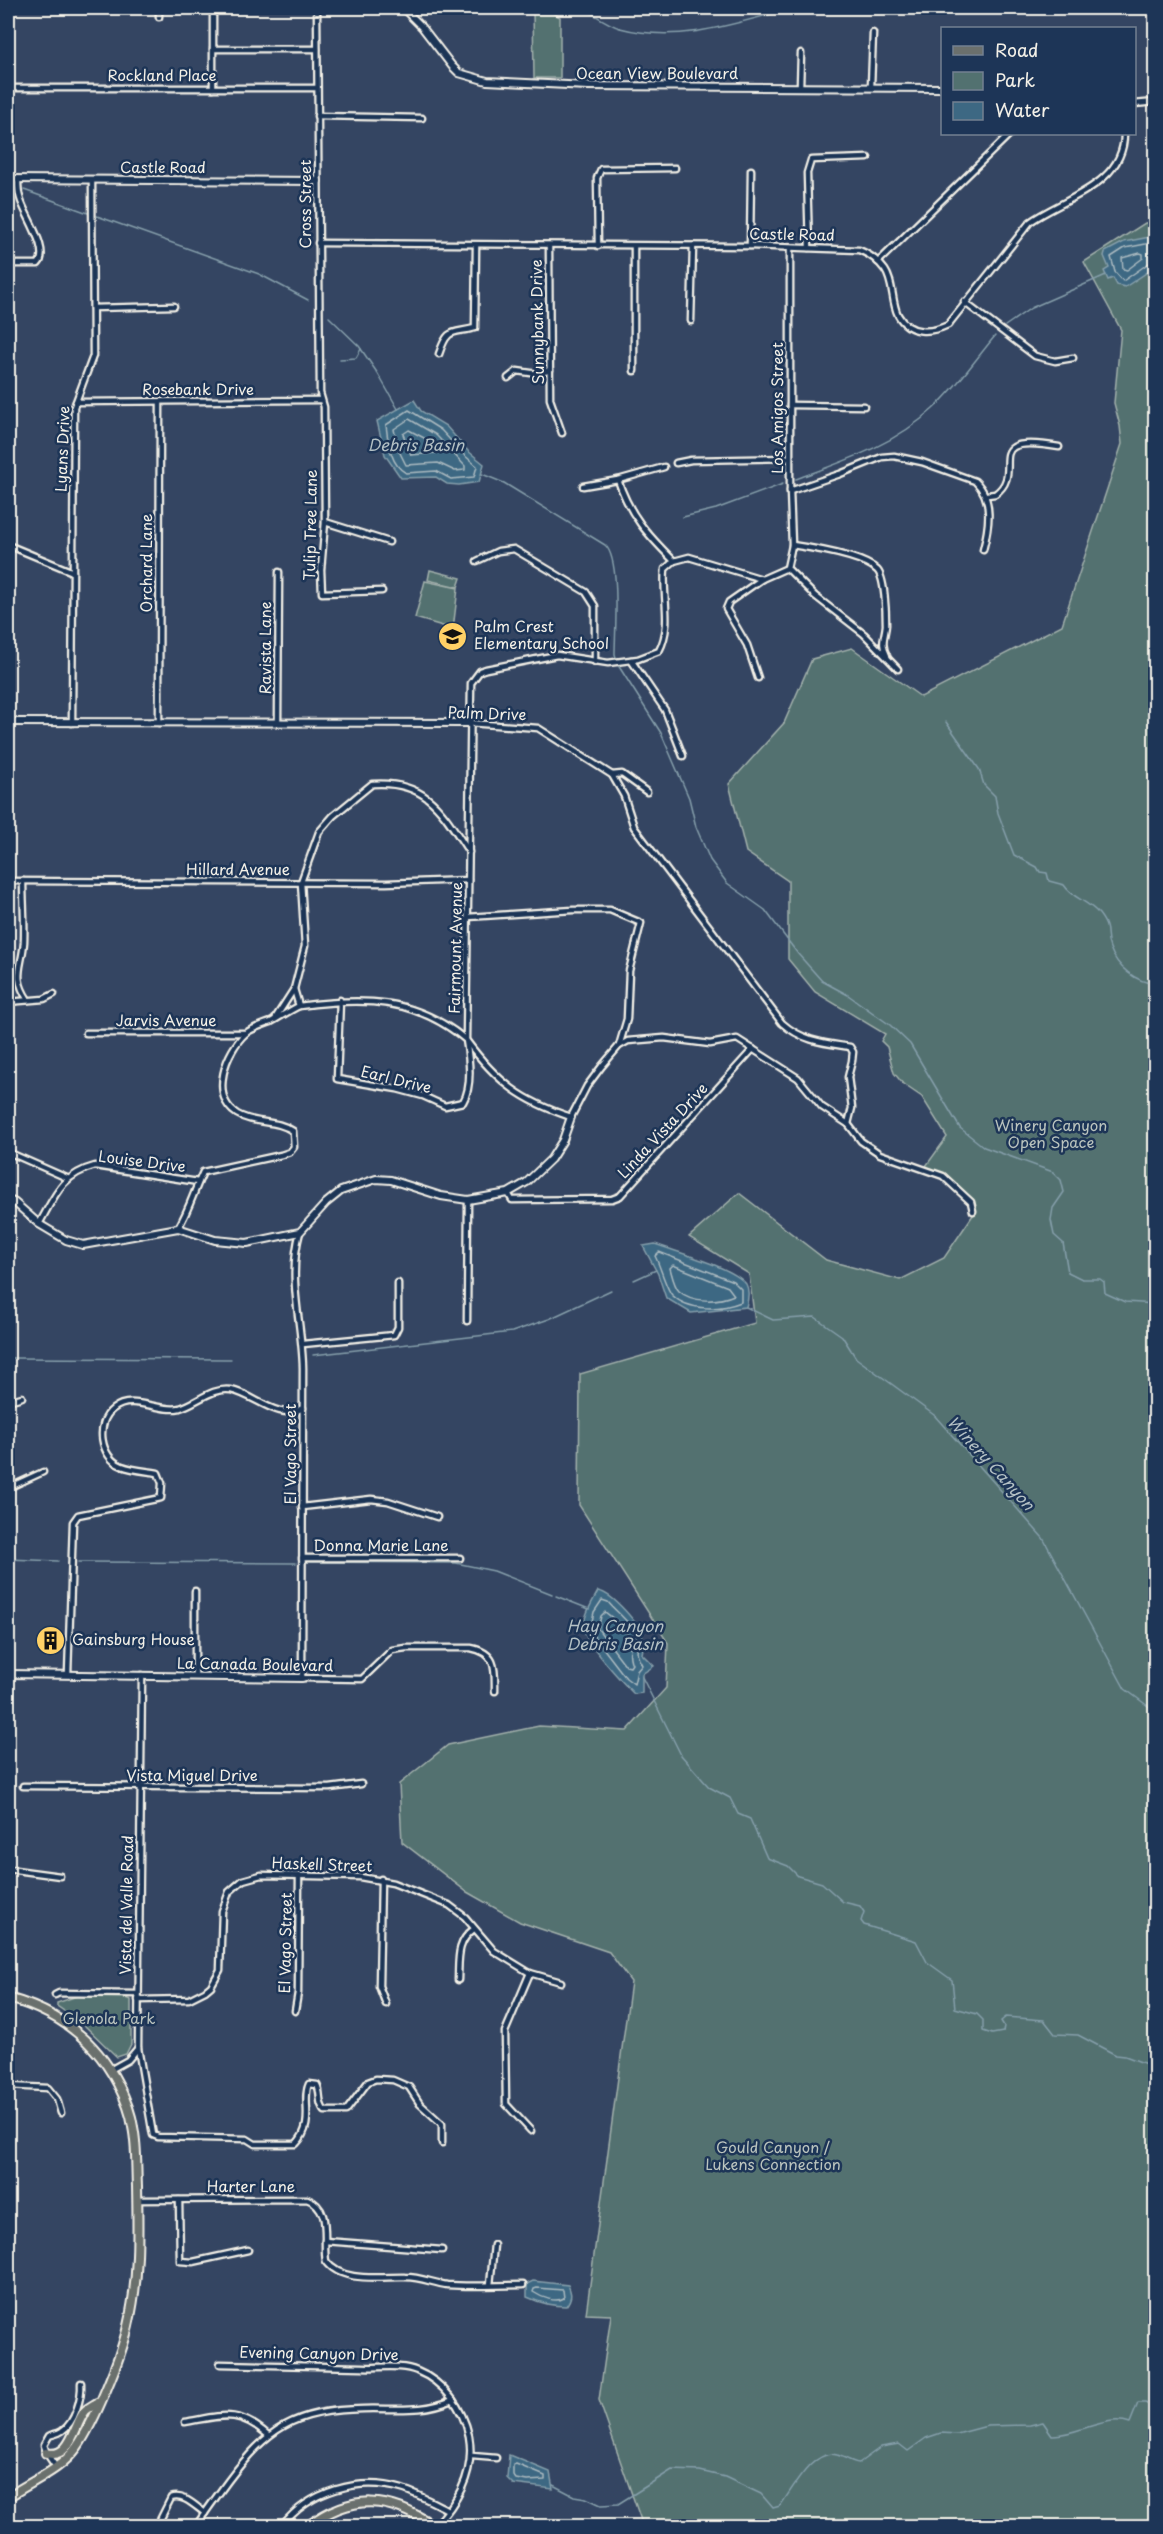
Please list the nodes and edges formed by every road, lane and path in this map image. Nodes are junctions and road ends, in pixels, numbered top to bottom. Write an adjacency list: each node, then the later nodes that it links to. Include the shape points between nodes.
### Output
1 (159, 8): 5 (street)
2 (213, 8): 7 (street)
3 (317, 8): 8 (street, Cross Street)
4 (403, 8): 10 (street, Ocean View Boulevard, via 459,73 487,81 551,86)
5 (159, 17)
6 (873, 33): 11 (street)
7 (213, 49): 8 (street); 14 (street)
8 (317, 49): 15 (street, Cross Street)
9 (801, 53): 10 (street)
10 (800, 86): 11 (street, Ocean View Boulevard)
11 (871, 86): 12 (street, Ocean View Boulevard)
12 (941, 87)
13 (8, 88): 14 (street, Rockland Place)
14 (213, 88): 15 (street, Rockland Place)
15 (317, 88): 18 (street, Cross Street)
16 (1155, 102): 17 (street)
17 (1136, 104)
18 (317, 116): 19 (street); 28 (street, Cross Street)
19 (422, 118)
20 (1009, 135): 38 (street)
21 (1124, 135): 40 (street, via 1118,161 1108,174 1030,222)
22 (868, 158): 37 (street, via 811,160 807,173)
23 (675, 168): 32 (street, via 601,169 597,178)
24 (751, 170): 35 (street)
25 (8, 179): 26 (street, Castle Road)
26 (18, 179): 27 (street, Castle Road); 39 (street, via 19,197 40,242 41,257 38,264)
27 (92, 180): 28 (street, Castle Road); 42 (street, Lyans Drive)
28 (318, 181): 29 (street, Cross Street)
29 (318, 243): 30 (street, Castle Road); 49 (street, Cross Street)
30 (476, 245): 31 (street, Castle Road); 44 (street, via 475,328 452,331 445,336)
31 (549, 246): 32 (street, Castle Road); 46 (street, Sunnybank Drive)
32 (598, 246): 33 (street, Castle Road)
33 (634, 246): 34 (street, Castle Road); 47 (street)
34 (693, 246): 35 (street, Castle Road); 43 (street)
35 (750, 246): 36 (street, Castle Road)
36 (790, 248): 37 (street, Castle Road); 52 (street, Los Amigos Street)
37 (808, 248): 38 (street, Castle Road, via 859,250)
38 (878, 262): 40 (street, via 886,271 898,314 907,325 933,332 948,325)
39 (8, 264)
40 (964, 302): 45 (street, via 1028,352 1047,360)
41 (174, 306): 42 (street)
42 (93, 308): 50 (street, Lyans Drive, via 93,356)
43 (692, 321)
44 (439, 354)
45 (1073, 358)
46 (550, 370): 48 (street, via 538,374 517,372); 54 (street, Sunnybank Drive, via 550,399)
47 (634, 371)
48 (508, 378)
49 (321, 400): 51 (street, Rosebank Drive); 63 (street, Tulip Tree Lane)
50 (76, 402): 51 (street, Rosebank Drive); 71 (street, Lyans Drive)
51 (160, 403): 82 (street, Orchard Lane)
52 (790, 405): 53 (street); 56 (street, Los Amigos Street)
53 (864, 406)
54 (561, 433)
55 (1059, 447): 62 (street, via 1034,443 1012,447 1004,484 995,494)
56 (790, 458): 57 (street); 61 (street, Los Amigos Street)
57 (676, 463)
58 (664, 467): 59 (street)
59 (618, 480): 60 (street); 69 (street, via 626,503 646,534)
60 (584, 486)
61 (790, 491): 62 (street, via 894,456 975,481); 66 (street, Los Amigos Street)
62 (987, 495): 67 (street)
63 (325, 522): 64 (street); 74 (street, Tulip Tree Lane, via 322,593)
64 (389, 542)
65 (8, 545): 71 (street)
66 (792, 545): 70 (street, Los Amigos Street); 75 (street, via 824,549 877,569 882,579 886,624 882,644)
67 (984, 550)
68 (477, 561): 77 (street, via 498,551 514,549 586,592 595,606)
69 (674, 561): 73 (street, via 689,557); 76 (street, Fairmount Avenue, via 665,569 663,587 666,638 659,651)
70 (787, 567): 73 (street); 75 (street, via 815,596)
71 (73, 572): 81 (street, Lyans Drive)
72 (279, 572): 83 (street, Ravista Lane)
73 (762, 579): 79 (street, via 729,602 726,609 747,645)
74 (382, 591)
75 (887, 656): 78 (street)
76 (632, 660): 77 (street, Fairmount Avenue); 85 (street, via 667,715)
77 (595, 662): 84 (street, Fairmount Avenue, via 557,655 486,669 471,684)
78 (898, 669)
79 (758, 678)
80 (8, 722): 81 (street, Palm Drive)
81 (72, 723): 82 (street, Palm Drive)
82 (159, 723): 83 (street, Palm Drive)
83 (278, 723): 84 (street, Palm Drive)
84 (469, 723): 86 (street, Palm Drive, via 538,728); 88 (street, Fairmount Avenue)
85 (683, 756)
86 (612, 775): 87 (street, Palm Drive, via 622,774); 107 (street, via 634,827 782,1023 810,1041 850,1047 852,1108)
87 (647, 792)
88 (469, 853): 90 (street, Fairmount Avenue); 92 (street, via 430,800 403,784 372,784 319,832)
89 (8, 880): 91 (street, Hillard Avenue)
90 (468, 880): 92 (street, Hillard Avenue); 93 (street, Fairmount Avenue)
91 (23, 881): 92 (street, Hillard Avenue); 96 (street, via 24,943 18,973 20,988)
92 (301, 882): 94 (street, via 305,946)
93 (468, 917): 103 (street, Fairmount Avenue); 104 (street, via 610,910 641,922 629,971 627,1019)
94 (294, 989): 99 (street); 100 (street)
95 (54, 994): 96 (street)
96 (28, 1000): 98 (street)
97 (340, 1000): 99 (street); 103 (street, via 400,1005 423,1013); 103 (street, Earl Drive, via 338,1078 397,1089 453,1106 463,1102 467,1093)
98 (8, 1002)
99 (299, 1006): 100 (street)
100 (274, 1020): 102 (street)
101 (86, 1033): 102 (street, Jarvis Avenue)
102 (246, 1033): 110 (street, via 226,1063 222,1095 234,1112 245,1119 284,1125 293,1131 294,1147 281,1155 208,1170)
103 (466, 1040): 106 (street, via 514,1092)
104 (619, 1046): 105 (street, via 627,1041 664,1038 710,1044 736,1039); 106 (street, via 587,1086)
105 (753, 1049): 107 (street, via 798,1078 822,1107); 111 (street, Linda Vista Drive, via 620,1196 531,1201 512,1200)
106 (571, 1117): 111 (street, via 551,1159 527,1182)
107 (848, 1124): 114 (street, via 861,1141 880,1154 943,1176 971,1202)
108 (8, 1152): 109 (street)
109 (67, 1178): 110 (street, Louise Drive, via 95,1166); 115 (street)
110 (198, 1182): 116 (street)
111 (508, 1193): 113 (street)
112 (8, 1200): 115 (street)
113 (468, 1200): 117 (street, via 375,1179 341,1191); 119 (street)
114 (973, 1211)
115 (39, 1224): 116 (street, via 83,1245)
116 (177, 1228): 117 (street, via 215,1240 247,1243)
117 (300, 1232): 120 (street, El Vago Street, via 294,1254 293,1286)
118 (398, 1283): 120 (street, via 398,1327 394,1335)
119 (468, 1321)
120 (303, 1344): 123 (street, El Vago Street)
121 (22, 1397): 122 (street)
122 (8, 1401)
123 (303, 1408): 126 (street, El Vago Street); 132 (street, via 283,1413 230,1390 204,1395 179,1408 126,1402 112,1409 103,1424 101,1439 108,1456 120,1466 158,1473 161,1498 78,1515 73,1522)
124 (43, 1472): 125 (street)
125 (8, 1488)
126 (302, 1507): 127 (street, Donna Marie Lane, via 371,1499); 128 (street, El Vago Street)
127 (438, 1517)
128 (302, 1558): 129 (street, Donna Marie Lane); 135 (street, El Vago Street)
129 (460, 1558)
130 (195, 1591): 134 (street)
131 (8, 1674): 132 (street, La Canada Boulevard)
132 (68, 1674): 133 (street, La Canada Boulevard)
133 (142, 1675): 134 (street, La Canada Boulevard); 139 (street, Vista del Valle Road)
134 (195, 1675): 135 (street, La Canada Boulevard)
135 (302, 1678): 136 (street, La Canada Boulevard, via 362,1679 387,1653 406,1648 471,1648 489,1655 495,1671)
136 (495, 1691)
137 (361, 1784): 139 (street, Vista Miguel Drive, via 330,1788)
138 (23, 1786): 139 (street, Vista Miguel Drive)
139 (140, 1788): 148 (street, Vista del Valle Road)
140 (8, 1869): 141 (street)
141 (60, 1876)
142 (299, 1876): 143 (street, Haskell Street); 151 (street, Haskell Street, via 251,1877 229,1892 222,1917 220,1970 205,1992 189,1999); 153 (street, El Vago Street)
143 (381, 1879): 144 (street, Haskell Street, via 449,1905); 152 (street, via 379,1986)
144 (474, 1929): 145 (street, Haskell Street, via 494,1951); 146 (street, via 461,1943)
145 (530, 1973): 147 (street, Haskell Street); 158 (street, via 505,2032 504,2053 506,2104)
146 (458, 1980)
147 (561, 1982)
148 (138, 1994): 149 (street); 151 (street, Vista del Valle Road)
149 (55, 1995)
150 (8, 1998): 155 (main road, via 63,2022 81,2035)
151 (138, 2000): 154 (street, Vista del Valle Road)
152 (386, 2004)
153 (295, 2011)
154 (138, 2048): 155 (street, via 128,2060); 159 (street, Vista del Valle Road, via 153,2135 158,2137 296,2144 309,2115 309,2084 320,2090 319,2102 325,2111 346,2111 361,2089 376,2079 393,2080 409,2087 420,2104 442,2124)
155 (110, 2070): 160 (main road, via 133,2126)
156 (8, 2086): 157 (street, via 48,2088 57,2098)
157 (61, 2113)
158 (531, 2132)
159 (442, 2144)
160 (137, 2200): 161 (street, Harter Lane); 171 (main road, via 134,2290 128,2326)
161 (179, 2200): 162 (street, Harter Lane, via 307,2199 316,2202 324,2213); 164 (street, via 180,2260 193,2262)
162 (325, 2241): 165 (street); 166 (street, Harter Lane, via 329,2266 350,2276)
163 (494, 2245): 166 (street)
164 (248, 2250)
165 (442, 2250)
166 (490, 2285): 167 (street, Harter Lane)
167 (523, 2285)
168 (220, 2364): 170 (street, Evening Canyon Drive, via 409,2368 438,2382)
169 (81, 2383): 174 (street, via 81,2396 69,2424 49,2436 44,2445)
170 (453, 2400): 173 (street, via 424,2410 339,2409 317,2413); 175 (street, via 468,2433)
171 (99, 2402): 174 (main road, via 86,2410 60,2453); 177 (main road, via 76,2448)
172 (185, 2422): 173 (street, via 236,2416 247,2419)
173 (268, 2435): 180 (street, via 250,2452)
174 (46, 2454): 177 (street)
175 (472, 2456): 176 (street); 179 (street, via 469,2471)
176 (496, 2458)
177 (56, 2467): 178 (main road)
178 (8, 2497)
179 (448, 2510): 183 (street, via 402,2489 356,2486 328,2491 315,2498); 185 (street)
180 (205, 2513): 181 (street, via 175,2496); 182 (street)
181 (157, 2526)
182 (196, 2526)
183 (282, 2526)
184 (308, 2526): 185 (main road, via 337,2509 373,2502 397,2506)
185 (435, 2526)

